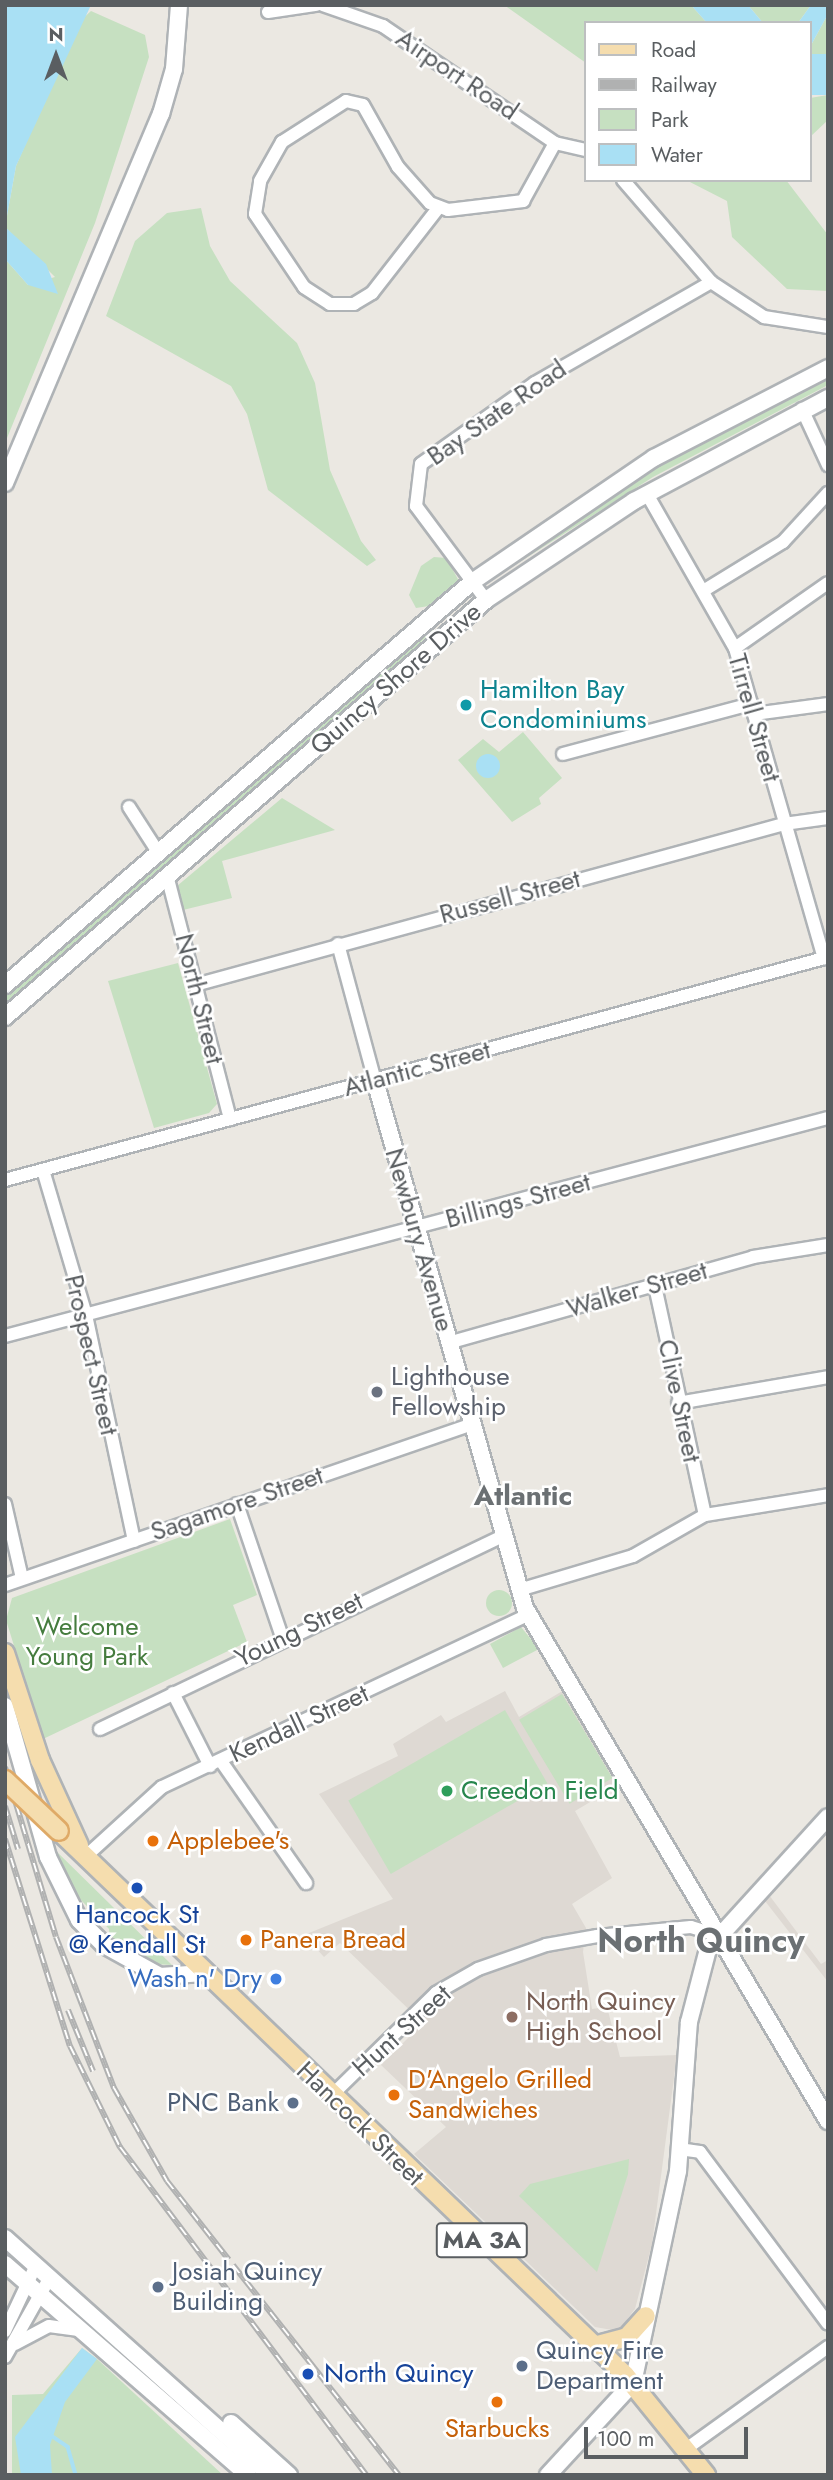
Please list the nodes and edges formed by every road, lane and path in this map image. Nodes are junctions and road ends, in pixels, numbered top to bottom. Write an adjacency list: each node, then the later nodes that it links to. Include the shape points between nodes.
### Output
1 (179, 5): 15 (main road, via 175,59 161,114)
2 (316, 5): 4 (street)
3 (323, 5): 5 (street, Airport Road, via 354,12 409,40)
4 (268, 12)
5 (555, 143): 6 (street, Airport Road); 8 (street, via 523,201)
6 (584, 150)
7 (625, 182): 9 (street)
8 (439, 207): 8 (street, via 398,167 363,106 346,102 282,142 260,181 255,214 304,287 330,304 354,304 372,293)
9 (711, 282): 10 (street, via 764,317); 18 (street, Bay State Road, via 535,383 421,464 416,506)
10 (828, 327)
11 (828, 368): 18 (main road, Quincy Shore Drive, via 654,458)
12 (828, 398): 13 (main road, Quincy Shore Drive)
13 (802, 409): 14 (street); 17 (main road, Quincy Shore Drive)
14 (828, 466)
15 (5, 483)
16 (828, 493): 20 (street, via 776,548)
17 (647, 494): 20 (street, Tirrell Street); 21 (main road, Quincy Shore Drive)
18 (472, 582): 21 (street, Bay State Road); 29 (main road, Quincy Shore Drive)
19 (828, 583): 22 (street)
20 (703, 591): 22 (street, Tirrell Street)
21 (486, 600): 30 (main road, Quincy Shore Drive)
22 (735, 648): 24 (street, Tirrell Street)
23 (828, 704): 24 (street)
24 (753, 709): 25 (street); 28 (street, Tirrell Street)
25 (562, 754)
26 (129, 807): 29 (street)
27 (828, 818): 28 (street, Russell Street)
28 (784, 824): 31 (street, Russell Street); 32 (street, Tirrell Street)
29 (158, 852): 33 (main road, Quincy Shore Drive)
30 (168, 879): 34 (street, North Street); 35 (main road, Quincy Shore Drive)
31 (338, 944): 34 (street, Russell Street); 36 (street, Newbury Avenue)
32 (826, 957): 36 (street, Atlantic Street)
33 (5, 985)
34 (195, 985): 38 (street, North Street)
35 (5, 1017)
36 (375, 1081): 38 (street, Atlantic Street); 41 (main road, Newbury Avenue)
37 (828, 1118): 41 (street, Billings Street)
38 (230, 1119): 39 (street, Atlantic Street)
39 (43, 1170): 40 (street, Atlantic Street); 44 (street, Prospect Street)
40 (5, 1180)
41 (415, 1229): 44 (street, Billings Street); 46 (main road, Newbury Avenue)
42 (828, 1245): 43 (street, Walker Street, via 753,1256)
43 (655, 1286): 46 (street, Walker Street); 48 (street, Clive Street)
44 (86, 1315): 45 (street, Billings Street); 55 (street, Prospect Street)
45 (5, 1336)
46 (448, 1343): 49 (main road, Newbury Avenue)
47 (828, 1377): 48 (street)
48 (678, 1403): 53 (street, Clive Street)
49 (470, 1425): 52 (street, Sagamore Street); 54 (main road, Newbury Avenue)
50 (828, 1496): 53 (street)
51 (5, 1504): 56 (street)
52 (237, 1504): 55 (street, Sagamore Street); 60 (street)
53 (705, 1515): 58 (street, via 633,1556)
54 (501, 1537): 58 (main road, Newbury Avenue); 60 (street, Young Street)
55 (134, 1541): 56 (street, Sagamore Street)
56 (22, 1578): 57 (street, Sagamore Street)
57 (5, 1585)
58 (519, 1590): 59 (main road, Newbury Avenue)
59 (529, 1614): 65 (street, Kendall Street); 70 (main road, Newbury Avenue)
60 (282, 1637): 62 (street, Young Street)
61 (5, 1653): 68 (main road, via 40,1760)
62 (173, 1693): 64 (street, Young Street); 65 (street)
63 (5, 1706): 71 (main road, via 62,1892 104,1945 160,1976)
64 (100, 1729)
65 (216, 1763): 68 (street, Kendall Street, via 150,1794); 69 (street)
66 (5, 1780): 68 (main road, Hancock Street / MA 3A, bridge)
67 (828, 1817): 70 (main road)
68 (85, 1857): 71 (main road, Hancock Street / MA 3A)
69 (306, 1883)
70 (720, 1936): 72 (street, Hunt Street, via 691,1927 597,1936 546,1945 478,1969 436,1993); 73 (main road, Newbury Avenue); 74 (main road, via 708,1949 689,2022)
71 (204, 1973): 72 (main road, Hancock Street / MA 3A)
72 (332, 2095): 86 (main road, Hancock Street / MA 3A)
73 (828, 2121)
74 (679, 2149): 81 (main road); 82 (street, via 700,2152)
75 (5, 2238): 77 (main road)
76 (5, 2264): 79 (main road)
77 (36, 2265): 78 (main road); 79 (street)
78 (50, 2277): 80 (street); 90 (main road)
79 (26, 2282): 80 (main road); 83 (street)
80 (40, 2294): 84 (main road); 85 (street)
81 (646, 2316): 86 (main road, via 627,2337); 89 (main road)
82 (828, 2324)
83 (5, 2331)
84 (84, 2332): 85 (street, via 49,2326); 92 (main road)
85 (15, 2344): 88 (street)
86 (594, 2346): 89 (main road, Hancock Street / MA 3A)
87 (828, 2347): 91 (street)
88 (5, 2357)
89 (633, 2383): 91 (main road, Hancock Street / MA 3A); 95 (main road)
90 (180, 2388): 93 (main road); 94 (main road, via 237,2427)
91 (686, 2449): 96 (main road, Hancock Street / MA 3A)
92 (248, 2475)
93 (270, 2475)
94 (289, 2475)
95 (548, 2475)
96 (706, 2475)

